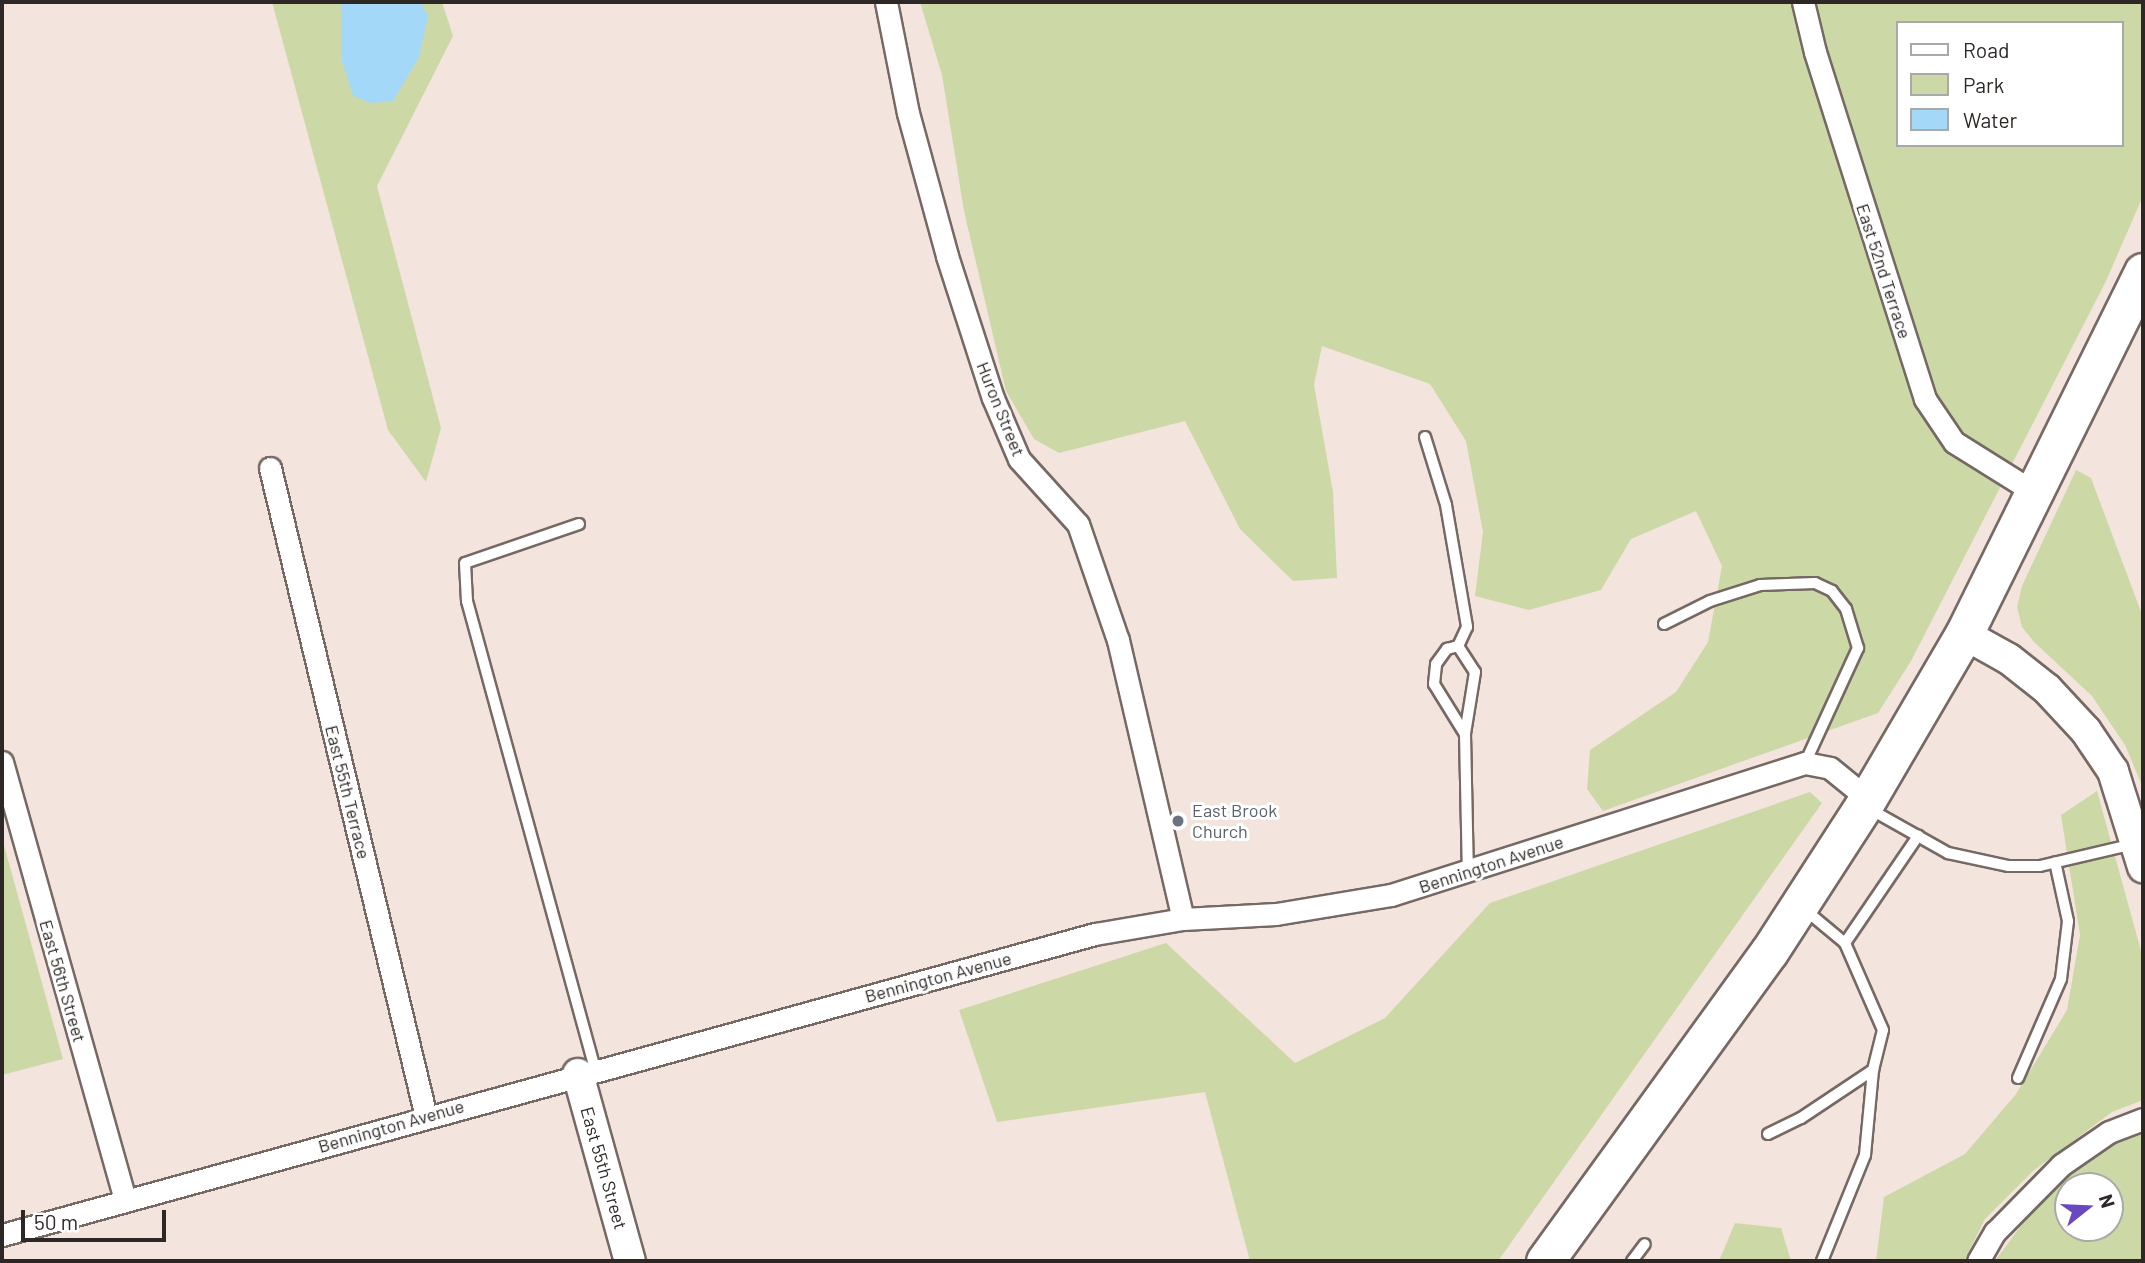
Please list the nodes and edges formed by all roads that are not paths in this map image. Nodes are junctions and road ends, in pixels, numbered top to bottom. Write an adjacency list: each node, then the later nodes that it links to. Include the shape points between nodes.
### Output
1 (886, 2): 20 (street, Huron Street, via 908,113 993,398 1019,458 1078,524 1118,640)
2 (1803, 2): 6 (street, East 52nd Terrace, via 1925,399 1954,442)
3 (2143, 272): 6 (highway)
4 (1425, 437): 10 (lane, via 1446,505 1466,627)
5 (270, 468): 25 (street, East 55th Terrace)
6 (2034, 492): 9 (highway)
7 (579, 524): 23 (lane, via 465,564 467,601)
8 (1664, 624): 13 (lane, via 1710,601 1760,585 1815,583 1832,591 1846,609 1858,648)
9 (1964, 634): 14 (highway); 16 (main road, via 2038,682 2086,731 2113,771)
10 (1458, 646): 11 (lane, via 1475,672); 11 (lane, via 1447,649 1436,664 1434,684)
11 (1465, 734): 18 (lane)
12 (2, 762): 28 (street, East 56th Street)
13 (1805, 763): 14 (street, via 1830,768); 18 (street, Bennington Avenue)
14 (1866, 802): 15 (lane); 19 (highway)
15 (1919, 836): 17 (lane, via 1948,853 2008,866); 21 (lane)
16 (2140, 856): 17 (lane)
17 (2055, 862): 24 (lane, via 2068,921 2061,979)
18 (1468, 873): 20 (street, Bennington Avenue, via 1391,895 1276,914)
19 (1800, 905): 21 (lane); 32 (highway)
20 (1183, 919): 23 (street, Bennington Avenue, via 1095,934)
21 (1845, 943): 22 (lane, via 1883,1030)
22 (1872, 1070): 27 (lane, via 1801,1118); 34 (lane, via 1865,1155)
23 (587, 1072): 25 (street, Bennington Avenue); 31 (main road, East 55th Street)
24 (2018, 1078)
25 (426, 1117): 28 (street, Bennington Avenue)
26 (2143, 1119): 35 (street, via 2109,1132 2061,1165 1995,1232)
27 (1768, 1134)
28 (125, 1200): 29 (street, Bennington Avenue)
29 (2, 1235)
30 (1645, 1244): 33 (lane)
31 (631, 1261)
32 (1545, 1261)
33 (1632, 1261)
34 (1822, 1261)
35 (1978, 1261)

